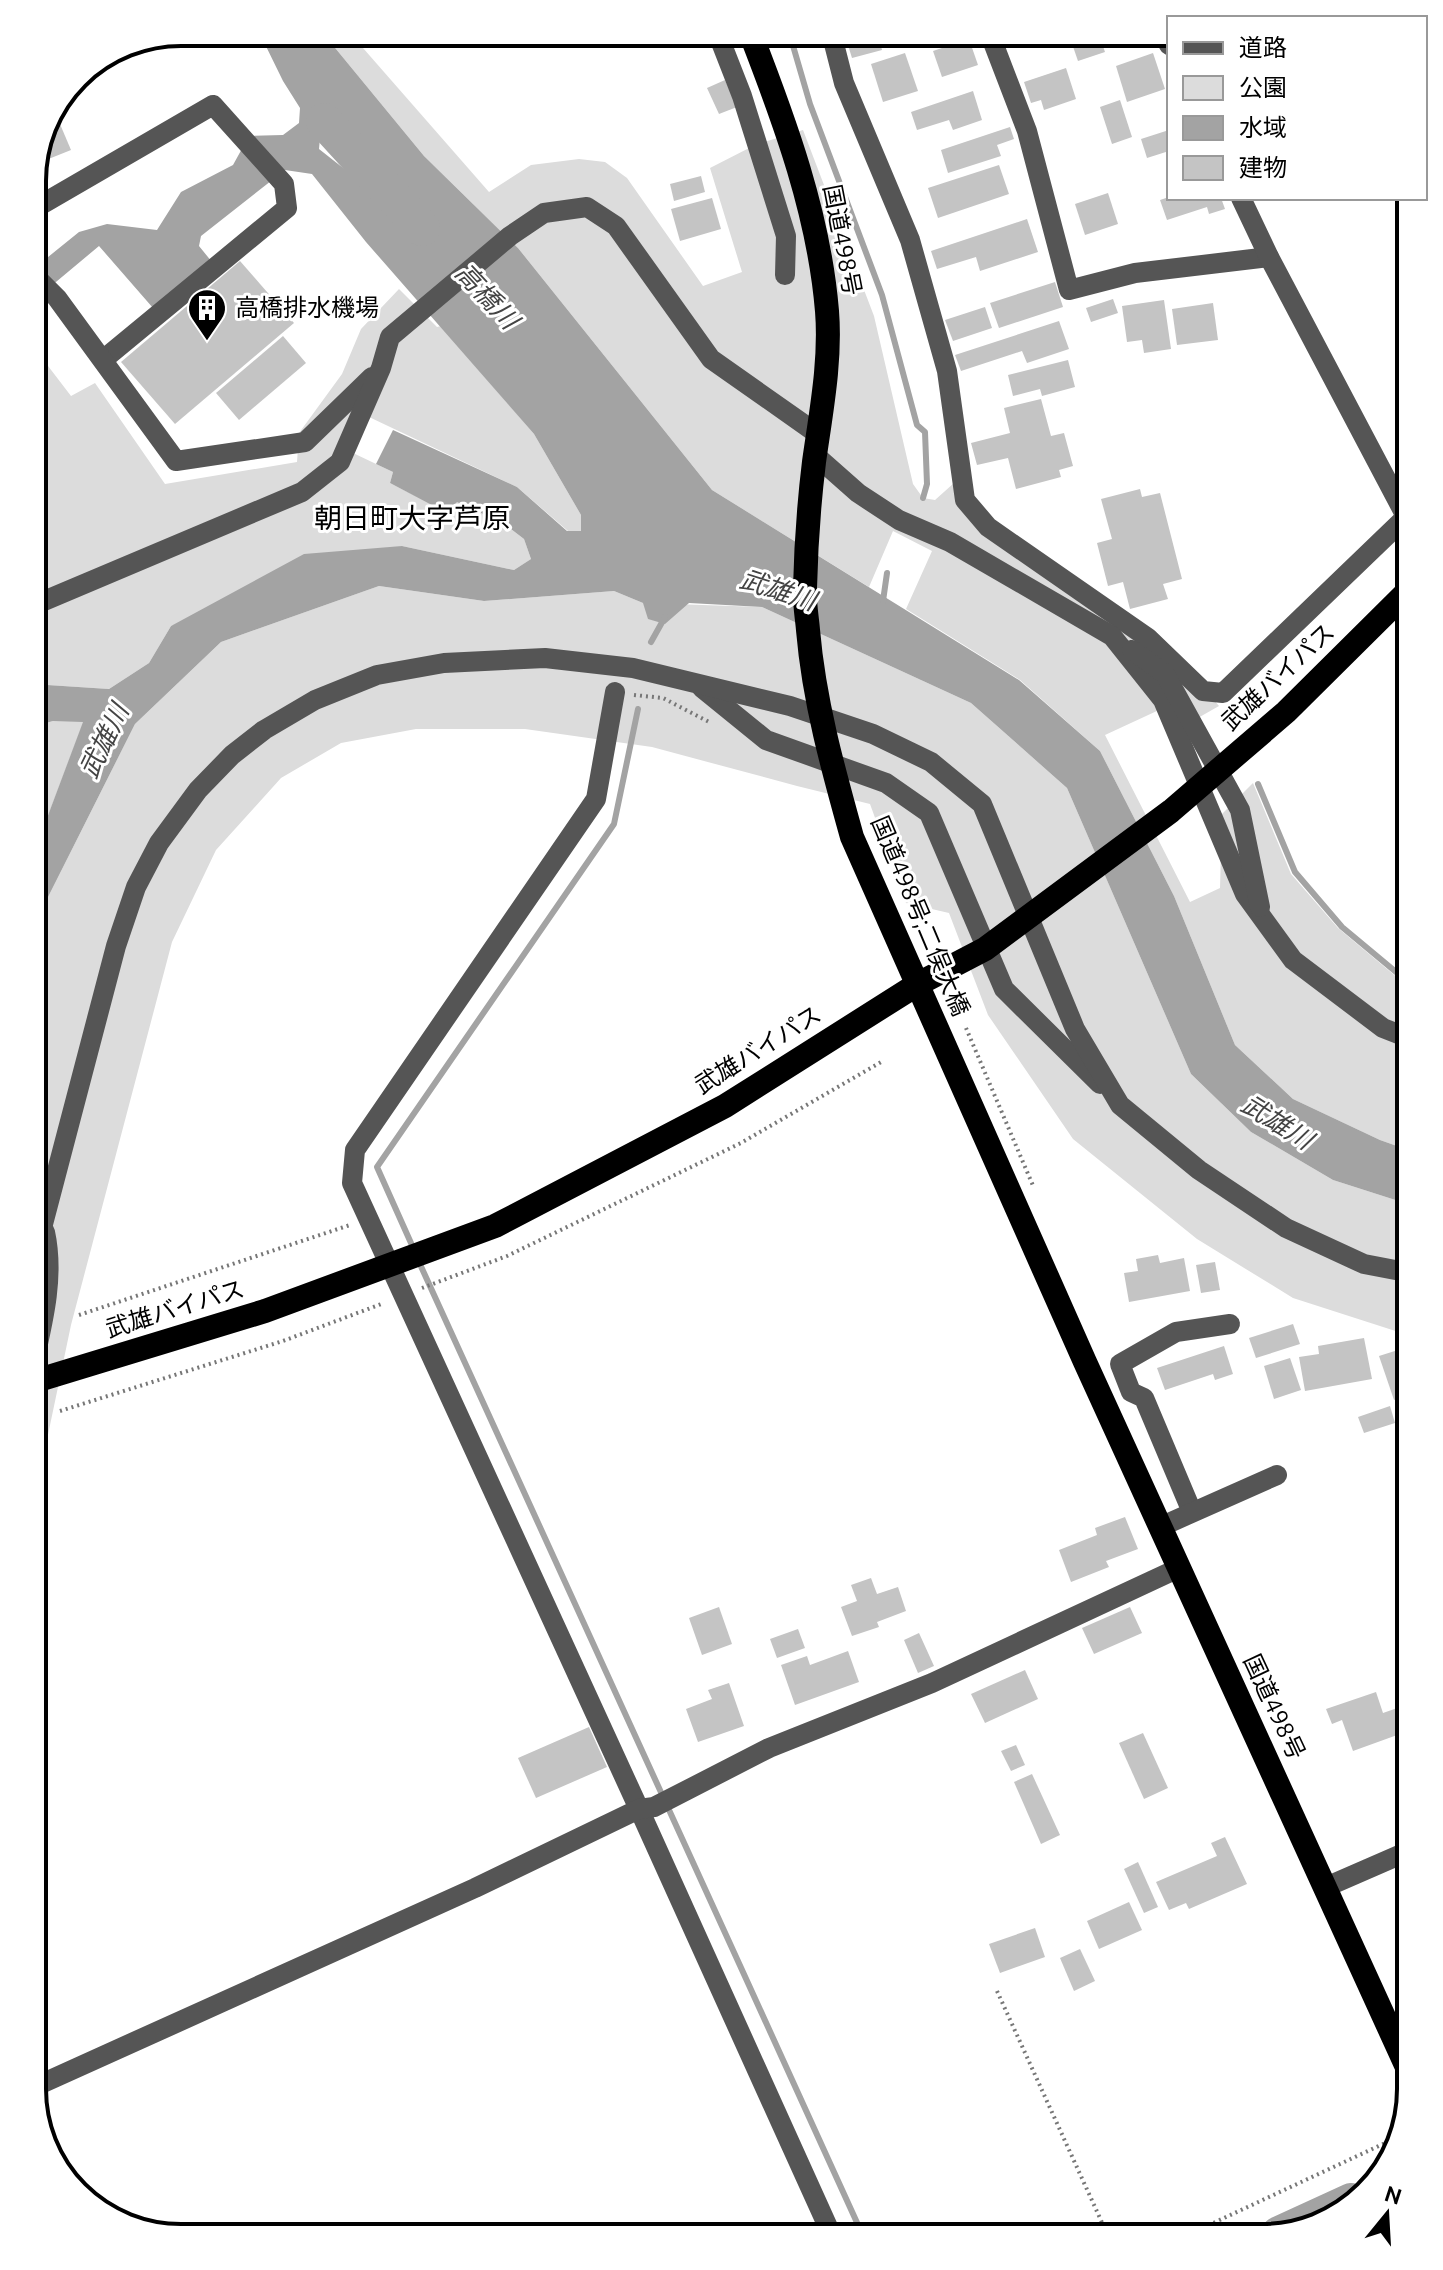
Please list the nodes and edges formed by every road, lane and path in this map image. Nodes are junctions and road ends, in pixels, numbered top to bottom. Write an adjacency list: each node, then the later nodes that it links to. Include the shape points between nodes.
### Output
1 (722, 46): 8 (street, via 786,236)
2 (756, 46): 12 (highway, 国道498号, via 778,102 816,238 827,312)
3 (835, 46): 18 (street, via 844,83 910,240 947,371 965,500 988,527 1148,638)
4 (994, 46): 7 (street, via 1027,131 1069,290 1135,273)
5 (1242, 200): 7 (street)
6 (46, 202): 10 (street, via 213,105 284,184 287,208)
7 (1269, 257): 13 (street)
8 (785, 275)
9 (46, 287): 10 (street)
10 (104, 359): 11 (street, via 176,461 305,442)
11 (381, 368): 12 (street, via 390,337 510,236 544,213 587,207 616,226 711,359); 15 (street, via 340,462 302,492)
12 (816, 452): 17 (street, via 858,493 899,520 950,542); 23 (highway, 国道498号;二俣大橋, via 804,591 810,657 852,837)
13 (1397, 501)
14 (1397, 532): 18 (street, via 1223,693 1203,691)
15 (46, 600)
16 (1397, 602): 23 (highway, 武雄バイパス, via 1286,712 1171,811 985,949)
17 (1112, 636): 18 (street); 22 (street, via 1163,700 1245,894)
18 (1173, 671): 22 (street, via 1240,810)
19 (696, 683): 27 (street, via 766,740 886,783 929,813 1004,989); 27 (street, via 873,734 931,762 982,804 1075,1029); 29 (street, via 633,668 545,658 444,663 377,675 315,700 232,755 159,843 136,887)
20 (615, 692): 21 (path, via 663,698); 30 (street, via 596,799 355,1150 352,1183)
21 (718, 726)
22 (1262, 918): 25 (street, via 1293,960)
23 (918, 984): 37 (highway, 国道498号;二俣大橋); 38 (highway, 武雄バイパス, via 725,1106 495,1226 265,1311)
24 (966, 1028): 28 (path)
25 (1397, 1034)
26 (883, 1061): 33 (path, via 741,1143 507,1256)
27 (1120, 1105): 32 (street, via 1199,1170 1286,1228 1364,1264)
28 (1035, 1189)
29 (46, 1209)
30 (369, 1219): 33 (street); 35 (path)
31 (46, 1234): 34 (street)
32 (1397, 1270)
33 (404, 1295): 39 (path, via 283,1341); 44 (street)
34 (46, 1307)
35 (79, 1315)
36 (1230, 1324): 41 (street, via 1176,1332 1120,1364 1131,1392 1144,1398)
37 (1085, 1362): 42 (highway, 国道498号)
38 (46, 1378)
39 (60, 1411)
40 (1277, 1475): 41 (street)
41 (1192, 1512): 42 (street)
42 (1160, 1527): 43 (highway, 国道498号)
43 (1179, 1568): 44 (street, via 932,1683 769,1748); 46 (highway, 国道498号)
44 (647, 1808): 49 (street); 51 (street)
45 (1397, 1856): 46 (street)
46 (1326, 1887): 48 (highway, 国道498号)
47 (997, 1991): 52 (path)
48 (1397, 2045)
49 (46, 2082)
50 (1386, 2142): 53 (path)
51 (827, 2224)
52 (1103, 2224)
53 (1211, 2224)

